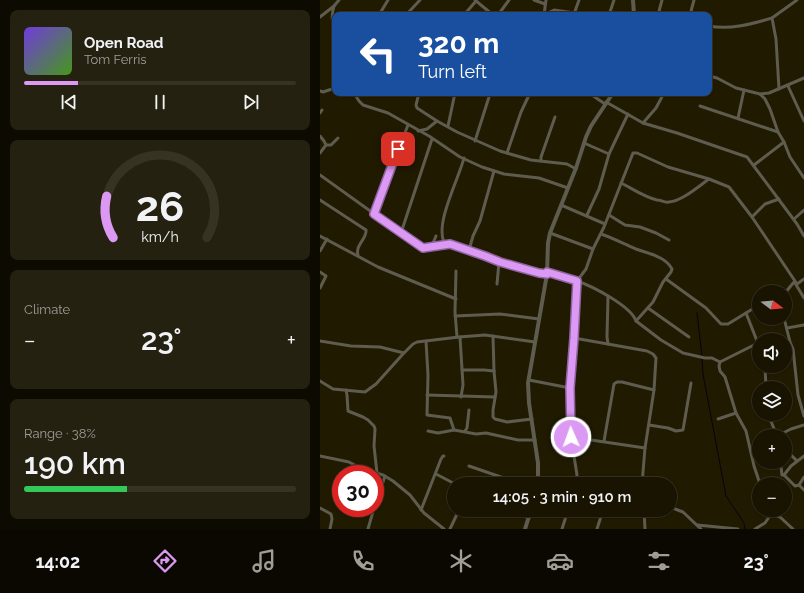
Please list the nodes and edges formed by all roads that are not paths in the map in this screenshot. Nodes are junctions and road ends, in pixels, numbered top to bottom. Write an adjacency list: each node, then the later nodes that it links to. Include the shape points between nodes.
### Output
1 (339, 0): 14 (street)
2 (388, 0): 18 (street)
3 (420, 0): 19 (street)
4 (509, 0): 22 (street)
5 (534, 0): 15 (street)
6 (546, 0): 15 (street)
7 (579, 0): 26 (street)
8 (614, 0): 27 (street)
9 (633, 0): 28 (street)
10 (662, 0): 29 (street)
11 (694, 0): 30 (street)
12 (797, 0): 32 (street)
13 (476, 1): 20 (street); 21 (street)
14 (334, 6): 16 (street); 31 (street)
15 (545, 6): 23 (street); 24 (street)
16 (332, 12)
17 (332, 12): 33 (street)
18 (381, 12)
19 (409, 12)
20 (467, 12)
21 (489, 12)
22 (500, 12)
23 (544, 12)
24 (549, 12): 25 (street)
25 (566, 12)
26 (575, 12)
27 (610, 12)
28 (634, 12)
29 (659, 12)
30 (691, 12)
31 (320, 17)
32 (772, 18): 34 (street, via 729,27); 39 (street)
33 (332, 24)
34 (712, 27)
35 (712, 77): 40 (street)
36 (804, 78): 37 (street)
37 (788, 86): 39 (street); 56 (street)
38 (332, 89): 41 (street)
39 (779, 89): 42 (street)
40 (744, 90): 42 (street); 55 (street)
41 (320, 91)
42 (760, 94): 63 (street, via 770,109)
43 (356, 96): 59 (street, via 363,105 388,113)
44 (419, 96): 57 (street, via 417,108)
45 (454, 96): 60 (street)
46 (489, 96): 68 (street)
47 (529, 96): 73 (street)
48 (594, 96): 51 (street)
49 (611, 96): 51 (street)
50 (662, 96): 58 (street)
51 (606, 103): 53 (street); 70 (street, via 591,126)
52 (700, 106): 55 (street)
53 (628, 114): 58 (street); 74 (street)
54 (555, 117): 76 (street)
55 (738, 118): 63 (street)
56 (804, 120)
57 (437, 121): 60 (street); 61 (street)
58 (643, 123): 77 (street, via 747,157)
59 (408, 125): 62 (street); 89 (street)
60 (448, 126): 68 (street)
61 (427, 129): 62 (street); 65 (street)
62 (418, 130): 65 (street)
63 (778, 132): 69 (street)
64 (320, 136): 71 (street)
65 (428, 136): 67 (street)
66 (338, 138): 71 (street, via 330,145)
67 (432, 138): 75 (street); 95 (street)
68 (475, 140): 73 (street)
69 (784, 142): 77 (street); 81 (street)
70 (584, 143): 74 (street); 78 (street)
71 (326, 145): 72 (street)
72 (320, 152)
73 (507, 153): 76 (street)
74 (609, 154): 90 (street, via 599,189)
75 (464, 158): 79 (street); 103 (street, via 443,220 443,239)
76 (541, 161): 78 (street, via 567,164)
77 (754, 165): 85 (street)
78 (576, 169): 84 (street)
79 (494, 171): 84 (street, via 539,178); 107 (street)
80 (320, 175): 89 (street)
81 (804, 178)
82 (709, 179): 83 (street, via 686,195 670,202 651,199); 83 (street, via 633,152); 92 (street, via 729,187)
83 (621, 183): 91 (street)
84 (568, 188): 87 (street)
85 (779, 199): 92 (street, via 765,204); 93 (street)
86 (320, 200): 108 (street, via 366,230 357,251)
87 (561, 205): 90 (street); 96 (street)
88 (804, 210): 93 (street)
89 (374, 214): 95 (street)
90 (587, 215): 94 (street)
91 (609, 215): 94 (street); 102 (street, via 625,225 640,227)
92 (752, 217): 116 (street)
93 (794, 219): 100 (street)
94 (605, 224): 97 (street)
95 (401, 233): 104 (street, via 419,246)
96 (550, 233): 105 (street); 112 (street)
97 (601, 234): 105 (street); 113 (street, via 668,263 672,269)
98 (320, 236): 101 (street)
99 (436, 236): 104 (street)
100 (804, 236)
101 (327, 239): 106 (street); 108 (street)
102 (670, 240)
103 (450, 244): 104 (street); 107 (street)
104 (430, 248)
105 (593, 249): 115 (street, via 586,269)
106 (320, 250)
107 (469, 250): 109 (street)
108 (358, 255): 122 (street, via 378,267)
109 (500, 262): 112 (street); 117 (street)
110 (456, 271): 122 (street)
111 (320, 272): 119 (street, via 326,276)
112 (547, 273): 115 (street); 127 (street)
113 (666, 279): 123 (street); 125 (street, via 706,308 721,324 728,324)
114 (804, 279): 116 (street)
115 (577, 281): 120 (street); 136 (street)
116 (796, 283): 118 (street); 121 (street)
117 (497, 284)
118 (792, 287)
119 (320, 288)
120 (608, 296): 128 (street, via 625,307); 140 (street)
121 (804, 298)
122 (456, 299): 126 (street)
123 (648, 308): 128 (street); 135 (street)
124 (752, 309): 125 (street)
125 (746, 313): 132 (street)
126 (455, 316): 127 (street, via 500,314); 134 (street)
127 (539, 319): 139 (street)
128 (636, 321): 143 (street, via 661,340 683,352)
129 (786, 325): 131 (street)
130 (804, 325): 131 (street)
131 (787, 328): 157 (street)
132 (754, 333)
133 (493, 336): 134 (street); 139 (street); 145 (street)
134 (459, 337): 138 (street); 144 (street)
135 (689, 337)
136 (574, 338): 140 (street); 149 (street)
137 (320, 341): 142 (street, via 380,347)
138 (426, 341): 142 (street, via 413,344); 152 (street)
139 (535, 342): 146 (street)
140 (608, 344): 151 (street, via 653,354 656,358)
141 (752, 348): 143 (street)
142 (404, 353): 150 (street, via 371,388 361,392)
143 (720, 362): 156 (street, via 719,368 725,377)
144 (462, 370): 145 (street); 153 (street)
145 (494, 371): 154 (street)
146 (529, 380): 149 (street); 158 (street)
147 (320, 381): 150 (street, via 333,388)
148 (691, 383): 160 (street, via 683,430 676,431)
149 (570, 388): 166 (street)
150 (346, 390): 176 (street, via 348,411 368,420 375,429)
151 (654, 390): 160 (street); 168 (street, via 622,382 614,384)
152 (427, 395): 153 (street); 163 (street, via 427,415 450,418)
153 (461, 397): 154 (street)
154 (495, 398): 158 (street, via 495,419 508,422)
155 (469, 410): 165 (street)
156 (736, 413): 159 (street); 186 (street, via 746,431)
157 (804, 416)
158 (532, 419): 167 (street)
159 (718, 419)
160 (649, 425): 169 (street)
161 (804, 426): 162 (street)
162 (791, 429)
163 (454, 430): 164 (street, via 438,433); 165 (street)
164 (428, 431)
165 (467, 432): 167 (street)
166 (571, 437): 168 (street); 184 (street)
167 (535, 440): 183 (street)
168 (604, 441): 169 (street)
169 (645, 448): 185 (street)
170 (320, 456): 175 (street, via 343,460)
171 (444, 456): 179 (street)
172 (792, 456): 174 (street)
173 (804, 456): 174 (street)
174 (797, 461): 180 (street)
175 (354, 465)
176 (376, 465)
177 (469, 466): 182 (street)
178 (782, 469): 180 (street)
179 (436, 474): 189 (street); 194 (street)
180 (784, 475): 190 (street, via 795,486)
181 (385, 476): 188 (street); 194 (street, via 410,495)
182 (501, 477)
183 (538, 477)
184 (576, 477)
185 (643, 477)
186 (758, 477)
187 (804, 478): 190 (street)
188 (384, 479)
189 (447, 480)
190 (799, 485): 191 (street)
191 (804, 490)
192 (320, 508): 204 (street, via 331,514)
193 (677, 509): 203 (street)
194 (421, 510): 206 (street)
195 (372, 517): 205 (street)
196 (455, 517): 207 (street)
197 (566, 517): 209 (street)
198 (600, 517): 210 (street)
199 (644, 517): 211 (street)
200 (768, 517): 214 (street, via 765,523)
201 (780, 517): 215 (street)
202 (529, 518): 208 (street)
203 (697, 525): 212 (street); 213 (street)
204 (330, 529)
205 (368, 529)
206 (444, 529)
207 (450, 529)
208 (525, 529)
209 (562, 529)
210 (597, 529)
211 (645, 529)
212 (701, 529)
213 (738, 529)
214 (754, 529)
215 (793, 529)

